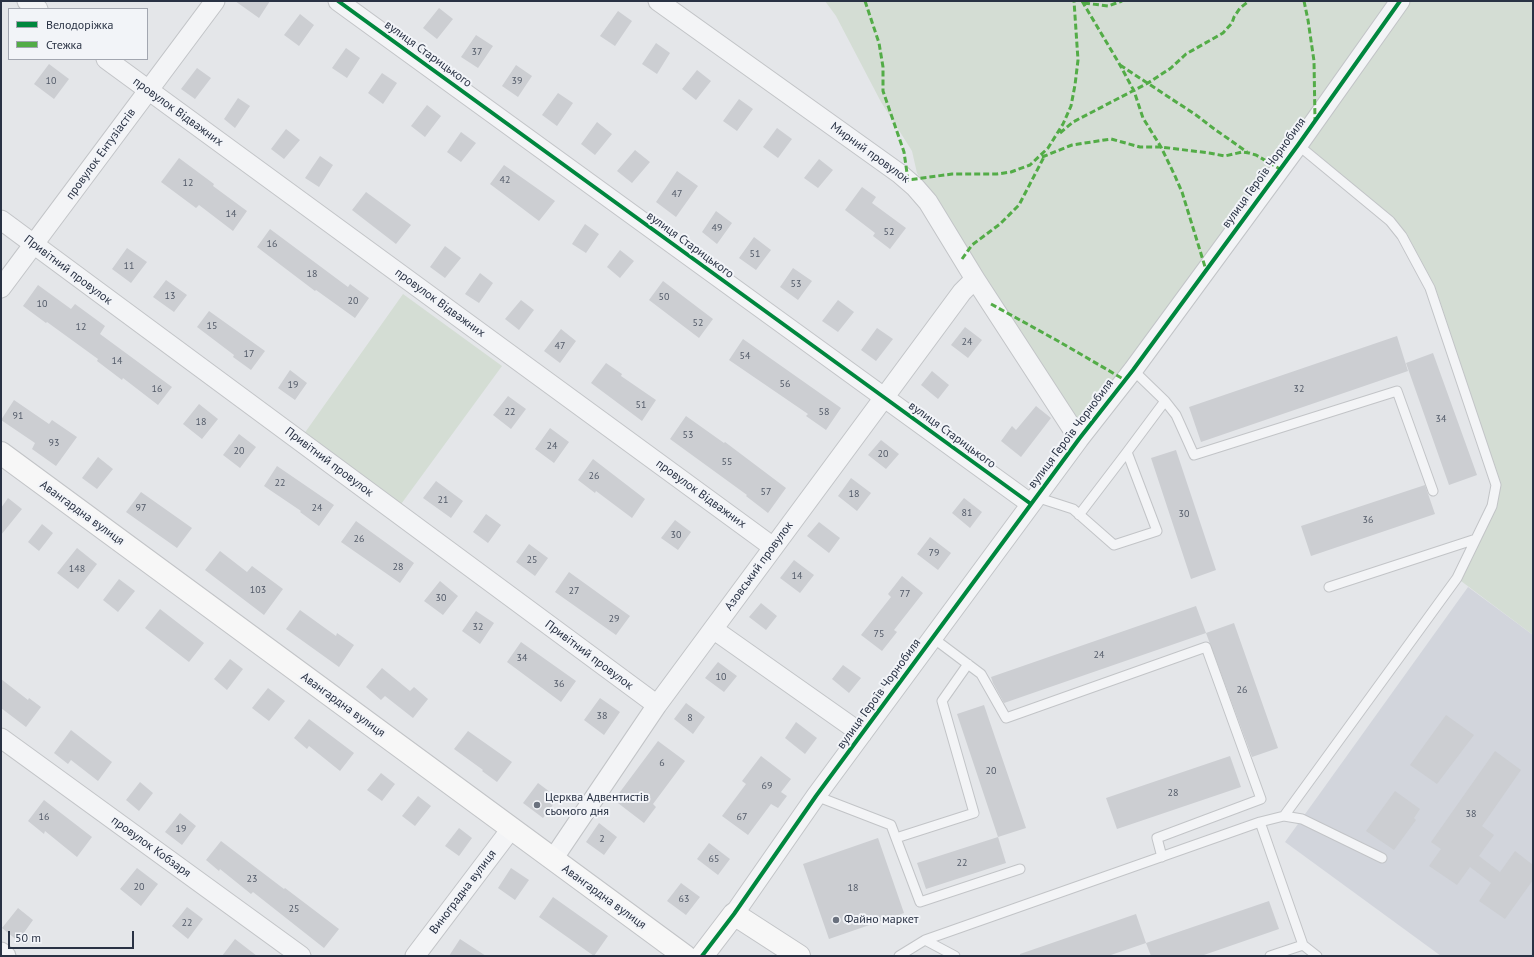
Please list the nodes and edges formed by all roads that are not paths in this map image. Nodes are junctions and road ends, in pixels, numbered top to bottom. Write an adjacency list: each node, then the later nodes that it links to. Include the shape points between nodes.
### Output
1 (27, 1): 6 (street)
2 (215, 1): 8 (street, провулок Ентузіастів)
3 (338, 1): 15 (street, вулиця Старицького)
4 (658, 1): 12 (street, Мирний провулок, via 908,180 928,202)
5 (1400, 1): 9 (street, вулиця Героїв Чорнобиля)
6 (37, 8)
7 (107, 60): 8 (street, провулок Відважних)
8 (149, 90): 11 (street, провулок Ентузіастів); 24 (street, провулок Відважних)
9 (1298, 145): 14 (street, вулиця Героїв Чорнобиля); 23 (lane, via 1390,221 1402,236 1430,288 1496,485 1492,506)
10 (1, 220): 11 (street, Привітний провулок)
11 (34, 245): 13 (street, провулок Ентузіастів); 29 (street, Привітний провулок)
12 (974, 279): 15 (street, Азовський провулок); 17 (street, Мирний провулок)
13 (1, 288)
14 (1133, 370): 16 (lane); 17 (street, вулиця Героїв Чорнобиля)
15 (883, 397): 21 (street, вулиця Старицького); 24 (street, Азовський провулок)
16 (1165, 401): 18 (lane); 20 (lane, via 1176,416 1194,455 1397,391)
17 (1079, 438): 21 (street, вулиця Героїв Чорнобиля)
18 (1127, 452): 22 (lane); 22 (lane, via 1157,531 1114,546)
19 (1, 453): 35 (street, Авангардна вулиця)
20 (1433, 491)
21 (1033, 501): 22 (lane, via 1073,509); 27 (street, вулиця Героїв Чорнобиля)
22 (1080, 515)
23 (1476, 538): 25 (lane); 33 (lane, via 1457,578)
24 (773, 547): 26 (street, Азовський провулок)
25 (1329, 587)
26 (713, 629): 29 (street, Азовський провулок); 30 (street)
27 (933, 638): 28 (lane); 30 (street, вулиця Героїв Чорнобиля)
28 (968, 664): 36 (lane, via 942,701 974,814); 37 (lane, via 981,674 1006,718 1206,647 1261,799 1157,838)
29 (657, 705): 39 (street, Азовський провулок)
30 (862, 734): 32 (street, вулиця Героїв Чорнобиля)
31 (1, 738): 46 (street, провулок Кобзаря)
32 (816, 796): 36 (lane, via 891,825); 41 (street, вулиця Героїв Чорнобиля)
33 (1284, 816): 34 (lane); 38 (lane, via 1302,819)
34 (1260, 822): 37 (lane); 43 (lane)
35 (511, 828): 39 (street, Авангардна вулиця); 47 (street, Виноградна вулиця)
36 (896, 838): 40 (lane, via 920,902)
37 (1162, 857): 42 (lane)
38 (1382, 858)
39 (553, 859): 48 (street, Авангардна вулиця)
40 (1020, 869)
41 (734, 914): 49 (street, вулиця Героїв Чорнобиля); 50 (street)
42 (925, 940): 51 (lane); 52 (lane)
43 (1303, 945): 53 (lane); 54 (lane)
44 (1, 952): 45 (street)
45 (6, 956)
46 (301, 956)
47 (415, 956)
48 (685, 956)
49 (702, 956)
50 (799, 956)
51 (899, 956)
52 (955, 956)
53 (1270, 956)
54 (1316, 956)

